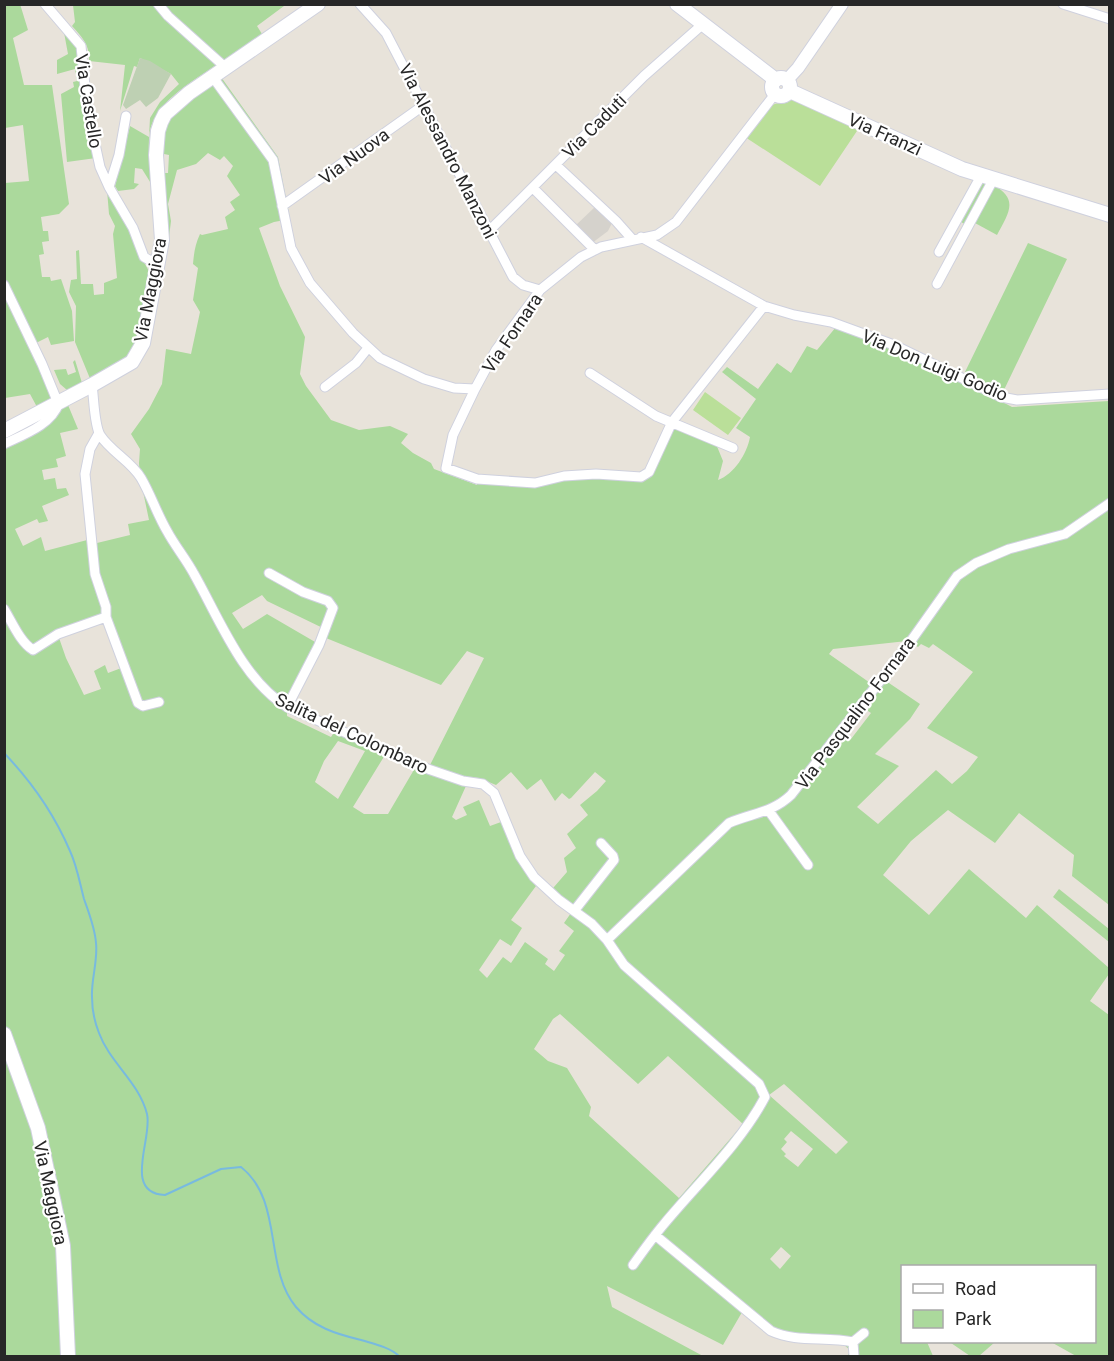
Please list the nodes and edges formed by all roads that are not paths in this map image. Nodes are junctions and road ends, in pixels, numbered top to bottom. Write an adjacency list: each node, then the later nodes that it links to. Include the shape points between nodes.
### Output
1 (45, 4): 17 (street, Via Castello, via 81,46 87,107 100,167)
2 (158, 4): 10 (street)
3 (318, 4): 10 (main road, Via Maggiora)
4 (360, 4): 13 (street, Via Alessandro Manzoni, via 386,33)
5 (677, 4): 9 (main road, Via Franzi)
6 (842, 4): 12 (street)
7 (1063, 4): 8 (street)
8 (1110, 20)
9 (703, 24): 12 (main road, Via Franzi); 15 (street, Via Caduti, via 644,76)
10 (225, 67): 11 (main road, Via Maggiora)
11 (212, 76): 19 (street, via 273,160); 25 (main road, Via Maggiora, via 165,114 158,131 162,240)
12 (782, 86): 16 (main road, Via Franzi); 22 (street, Via Fornara, via 676,222 657,235)
13 (424, 105): 19 (street, Via Nuova); 21 (street, Via Alessandro Manzoni)
14 (126, 116): 17 (street)
15 (556, 165): 18 (street, Via Caduti); 22 (street, Via Don Luigi Godio)
16 (987, 178): 20 (main road, Via Franzi); 24 (street); 26 (street)
17 (109, 187): 25 (street, Via Castello, via 133,228 144,257)
18 (532, 188): 21 (street, Via Caduti); 23 (street)
19 (282, 206): 30 (street, via 291,248 310,283)
20 (1110, 214)
21 (489, 231): 28 (street, Via Alessandro Manzoni, via 513,277)
22 (636, 238): 23 (street, Via Fornara); 29 (street, Via Don Luigi Godio)
23 (595, 250): 28 (street, Via Fornara)
24 (939, 252)
25 (158, 265): 32 (main road, Via Maggiora, via 143,342 132,362)
26 (937, 284)
27 (4, 285): 36 (street)
28 (540, 290): 34 (street, Via Fornara, via 506,335)
29 (764, 306): 35 (street, Via Don Luigi Godio, via 831,322 894,345 1000,397 1017,400); 37 (street)
30 (369, 348): 33 (street); 34 (street, via 395,367 423,379)
31 (590, 373): 37 (street, via 655,418)
32 (92, 386): 36 (main road, Via Maggiora); 39 (street)
33 (325, 387)
34 (475, 389): 37 (street, Via Fornara, via 453,435 446,468 477,479 535,483 596,474 641,477 649,472)
35 (1110, 394)
36 (59, 403): 38 (main road, Via Maggiora); 40 (street, via 55,415)
37 (672, 422): 41 (street)
38 (4, 431)
39 (99, 433): 45 (street, via 90,448 85,474 95,574); 47 (street, Salita del Colombaro, via 140,477 167,532 245,662 273,698)
40 (4, 444)
41 (733, 448)
42 (1110, 503): 48 (street, Via Pasqualino Fornara, via 1065,534 1002,551 957,576 806,778 785,801)
43 (269, 573): 47 (street, via 328,601 333,608 319,645)
44 (4, 609): 45 (street, via 33,650 58,634)
45 (106, 617): 46 (street, via 138,703 143,706)
46 (159, 702)
47 (287, 706): 51 (street, Salita del Colombaro, via 428,769 483,784 494,794 520,856 534,877)
48 (769, 811): 50 (street); 52 (street, Via Pasqualino Fornara, via 729,823)
49 (601, 843): 51 (street, via 614,860)
50 (808, 865)
51 (574, 911): 52 (street, Salita del Colombaro)
52 (607, 940): 54 (street, Salita del Colombaro, via 624,965 759,1084 765,1097 756,1114)
53 (4, 1034): 58 (main road, Via Maggiora, via 38,1128 63,1246)
54 (655, 1235): 55 (street); 57 (street, via 771,1331 785,1338)
55 (633, 1265)
56 (864, 1334): 57 (street)
57 (853, 1342): 59 (street)
58 (68, 1356)
59 (854, 1356)

